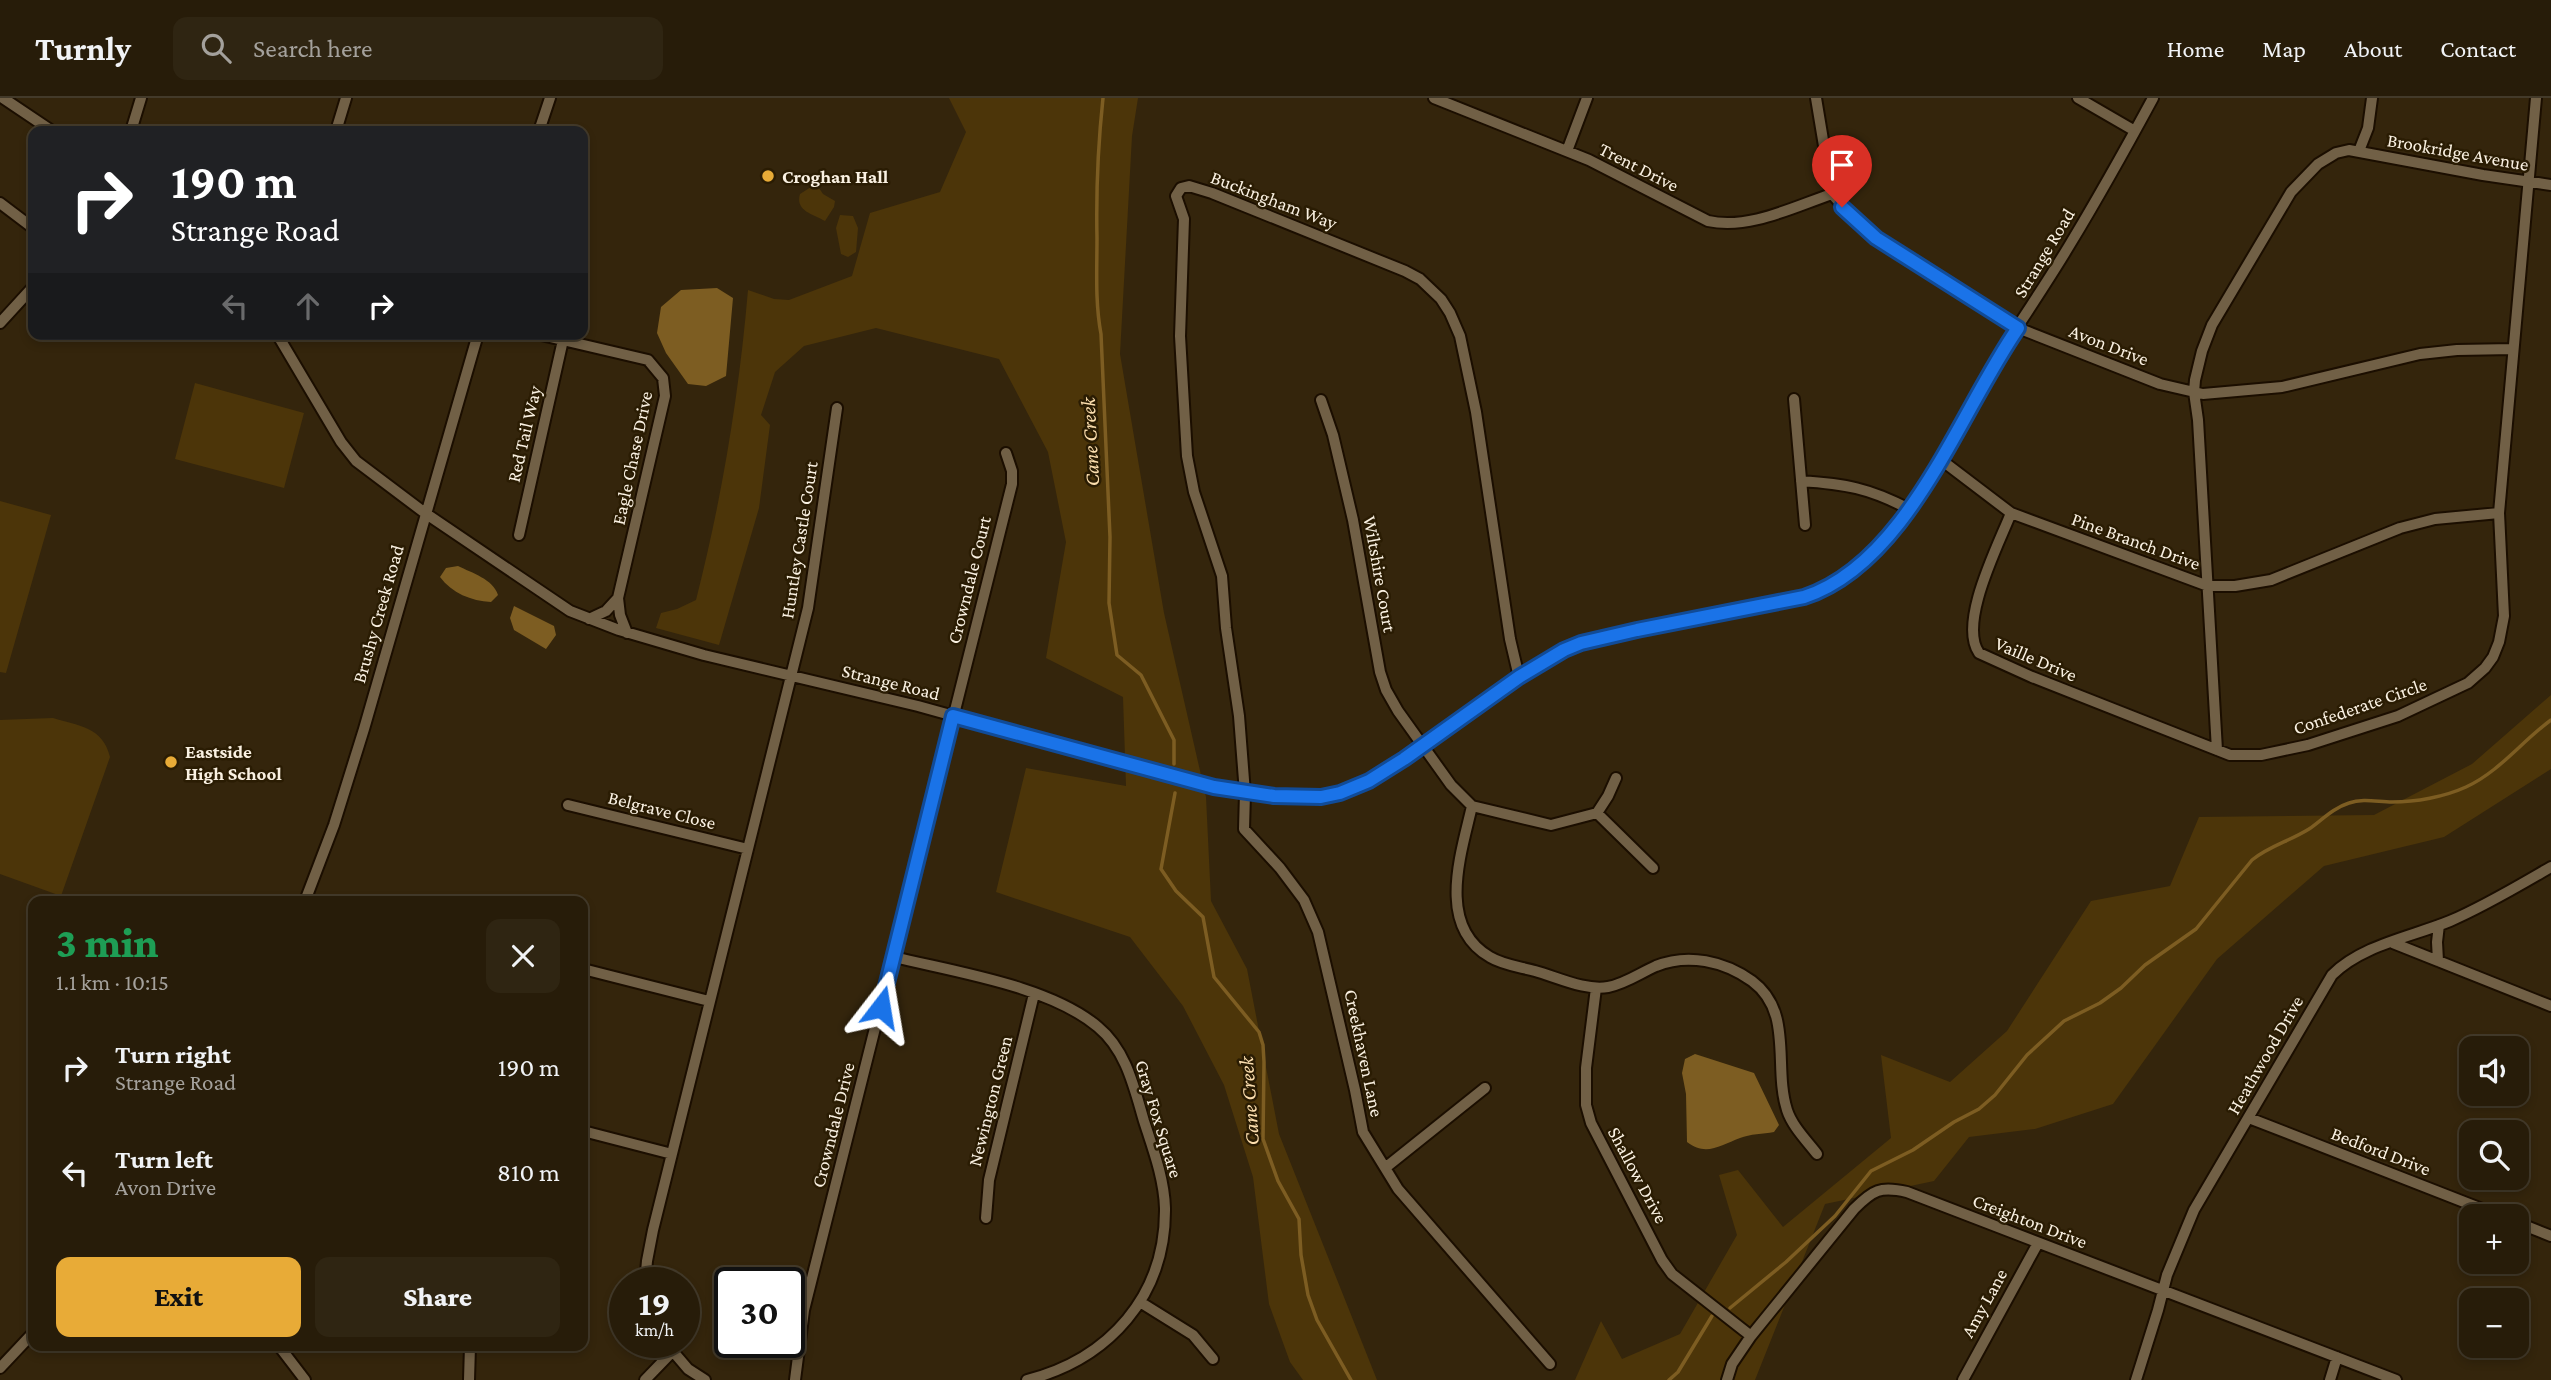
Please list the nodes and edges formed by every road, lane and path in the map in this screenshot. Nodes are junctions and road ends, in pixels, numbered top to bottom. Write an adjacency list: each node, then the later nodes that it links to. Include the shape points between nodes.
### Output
1 (3, 98): 12 (street)
2 (141, 98): 13 (street)
3 (346, 98): 14 (street)
4 (550, 98): 15 (street)
5 (1434, 98): 17 (street, Trent Drive)
6 (1587, 98): 17 (street)
7 (1816, 98): 21 (street)
8 (2078, 98): 16 (street)
9 (2153, 98): 16 (street, Strange Road)
10 (2372, 98): 18 (street)
11 (2536, 98): 19 (street, Confederate Circle)
12 (45, 126)
13 (133, 126)
14 (337, 126)
15 (541, 126)
16 (2135, 131): 26 (street, Strange Road)
17 (1567, 151): 21 (street, Trent Drive, via 1694,215 1720,223 1752,220)
18 (2359, 151): 19 (street, Brookridge Avenue); 31 (street, via 2329,157 2291,192 2212,325)
19 (2529, 182): 20 (street, Brookridge Avenue); 30 (street, Confederate Circle)
20 (2551, 185)
21 (1832, 194): 26 (street, Avon Drive, via 1876,238)
22 (0, 203): 23 (street)
23 (28, 224)
24 (28, 292): 25 (street)
25 (0, 323)
26 (2018, 328): 31 (street, Avon Drive, via 2160,384); 36 (street, Strange Road)
27 (281, 340): 39 (street, Strange Road, via 356,461)
28 (476, 340): 39 (street, Brushy Creek Road)
29 (562, 340): 43 (street, Red Tail Way); 45 (street, Eagle Chase Drive, via 648,360 665,386)
30 (2512, 349): 31 (street, Avon Drive, via 2409,356 2290,386); 41 (street, Confederate Circle)
31 (2194, 392): 44 (street)
32 (1794, 399): 37 (street)
33 (1321, 400): 51 (street, Wiltshire Court, via 1353,520 1380,673 1393,703)
34 (837, 408): 48 (street, Huntley Castle Court, via 808,608)
35 (1006, 453): 50 (street, Crowndale Court, via 1012,484)
36 (1940, 459): 38 (street, Strange Road); 40 (street, Pine Branch Drive)
37 (1801, 481): 38 (street, via 1858,487); 42 (street)
38 (1909, 509): 49 (street, Strange Road, via 1870,556 1818,592 1581,643)
39 (425, 513): 46 (street, Strange Road, via 549,598); 61 (street, Brushy Creek Road, via 364,729)
40 (2011, 513): 44 (street, Pine Branch Drive); 52 (street, Vaille Drive, via 1975,608 1972,633 1979,653)
41 (2499, 513): 44 (street, Pine Branch Drive, via 2435,519 2400,528 2271,580); 52 (street, Confederate Circle, via 2502,626 2493,657 2476,677 2398,716 2308,745 2249,756)
42 (1805, 525)
43 (519, 535)
44 (2207, 586): 52 (street)
45 (618, 598): 46 (street, via 607,611); 47 (street, Eagle Chase Drive)
46 (589, 619): 47 (street, Strange Road)
47 (627, 633): 48 (street, Strange Road)
48 (792, 676): 50 (street, Strange Road); 58 (street)
49 (1519, 677): 51 (street, Strange Road); 54 (street, Buckingham Way, via 1469,369 1456,324 1441,299 1405,271 1212,193 1181,188 1176,196 1184,219 1180,336 1187,456 1222,576)
50 (953, 716): 54 (street, Strange Road); 64 (street, Crowndale Drive)
51 (1424, 745): 54 (street, Strange Road, via 1369,781 1340,793 1299,798); 56 (street, Wiltshire Court, via 1451,785)
52 (2217, 750)
53 (1616, 778): 57 (street)
54 (1245, 793): 76 (street, Creekhaven Lane, via 1244,830 1304,900 1318,932 1363,1132)
55 (568, 805): 58 (street, Belgrave Close)
56 (1472, 806): 57 (street, via 1551,825); 67 (street, via 1455,885 1465,933 1492,959)
57 (1597, 813): 59 (street)
58 (748, 849): 69 (street)
59 (1653, 867)
60 (2551, 867): 62 (street, Heathwood Drive)
61 (307, 896)
62 (2439, 925): 63 (street, Heathwood Drive); 65 (street)
63 (2393, 943): 65 (street); 72 (street, Heathwood Drive, via 2355,956 2332,975)
64 (894, 957): 68 (street, Gray Fox Square); 99 (street, Crowndale Drive, via 804,1310)
65 (2438, 961): 70 (street)
66 (588, 970): 69 (street)
67 (1596, 988): 75 (street, via 1623,983 1670,961 1693,959 1732,969 1752,981 1772,1002 1788,1111); 85 (street, Shallow Drive, via 1584,1087 1591,1123 1661,1260)
68 (1034, 994): 78 (street, Newington Green, via 989,1180); 84 (street, Gray Fox Square, via 1072,1009 1101,1029 1121,1053 1134,1086 1165,1206 1160,1255)
69 (709, 1000): 74 (street)
70 (2551, 1006)
71 (1485, 1088): 76 (street)
72 (2249, 1118): 77 (street, Bedford Drive); 83 (street, Heathwood Drive, via 2194,1210)
73 (588, 1132): 74 (street)
74 (672, 1154): 82 (street)
75 (1816, 1154)
76 (1385, 1168): 93 (street, Creekhaven Lane)
77 (2469, 1204)
78 (986, 1218)
79 (2529, 1227): 80 (street)
80 (2551, 1236)
81 (2038, 1243): 83 (street, Creighton Drive); 85 (street, Creighton Drive, via 1907,1192 1877,1190 1854,1209); 102 (street, Amy Lane)
82 (646, 1267)
83 (2163, 1290): 89 (street, Creighton Drive); 103 (street, Heathwood Drive)
84 (1140, 1302): 92 (street, via 1193,1335); 100 (street, Gray Fox Square, via 1089,1354)
85 (1751, 1336): 101 (street, Creighton Drive)
86 (28, 1338): 94 (street)
87 (283, 1351): 95 (street)
88 (470, 1351): 96 (street)
89 (2337, 1357): 104 (street); 105 (street, Creighton Drive)
90 (661, 1358): 97 (street)
91 (678, 1358): 98 (street)
92 (1213, 1359)
93 (1550, 1364)
94 (0, 1368)
95 (305, 1380)
96 (469, 1380)
97 (645, 1380)
98 (705, 1380)
99 (795, 1380)
100 (1027, 1380)
101 (1727, 1380)
102 (1963, 1380)
103 (2136, 1380)
104 (2330, 1380)
105 (2396, 1380)

